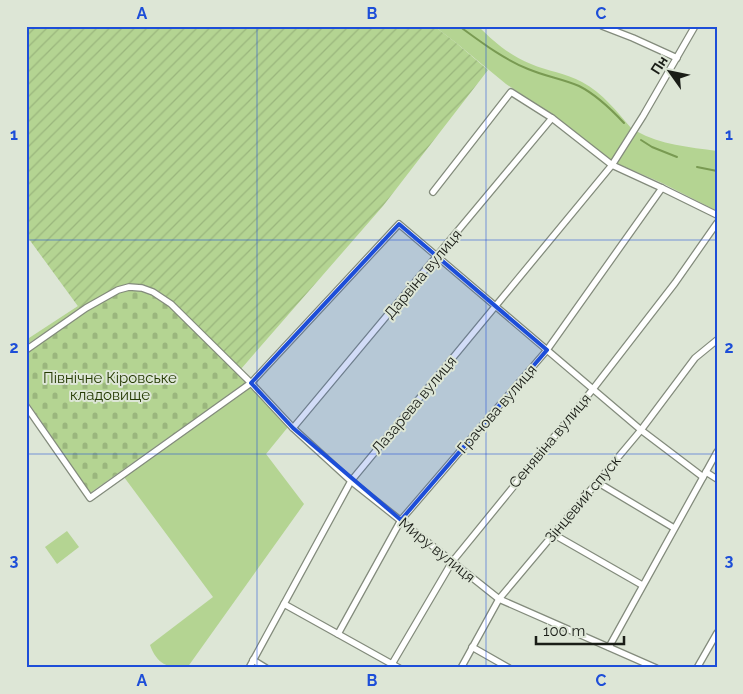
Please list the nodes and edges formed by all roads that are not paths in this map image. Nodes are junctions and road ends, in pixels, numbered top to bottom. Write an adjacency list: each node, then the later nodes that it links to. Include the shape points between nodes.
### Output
1 (602, 26): 3 (street)
2 (696, 26): 3 (street, Лазарева вулиця)
3 (677, 58): 5 (street, Лазарева вулиця)
4 (552, 118): 5 (street); 7 (street, via 511,92); 10 (street, Дарвіна вулиця)
5 (612, 165): 6 (street); 11 (street, Лазарева вулиця)
6 (662, 188): 8 (street); 14 (street, Грачова вулиця)
7 (433, 192)
8 (717, 215)
9 (717, 223): 16 (street, Сенявіна вулиця)
10 (438, 256): 11 (street); 15 (street, via 399,224); 18 (street, Дарвіна вулиця)
11 (496, 306): 14 (street); 23 (street, Лазарева вулиця)
12 (717, 340): 19 (street, Зінцевий спуск, via 695,358)
13 (26, 350): 15 (street, Миру вулиця, via 118,290 142,288 170,304)
14 (547, 350): 16 (street); 25 (street, Грачова вулиця)
15 (251, 383): 17 (street, via 90,498); 18 (street, Миру вулиця)
16 (593, 389): 19 (street); 28 (street, Сенявіна вулиця)
17 (26, 406)
18 (292, 428): 23 (street, Миру вулиця)
19 (641, 430): 21 (street); 24 (street, Зінцевий спуск)
20 (717, 452): 21 (street)
21 (704, 474): 22 (street); 26 (street)
22 (717, 479)
23 (351, 481): 25 (street, Миру вулиця); 31 (street, Лазарева вулиця)
24 (597, 482): 26 (street); 27 (street, Зінцевий спуск)
25 (401, 520): 28 (street, Миру вулиця); 32 (street, Грачова вулиця)
26 (674, 528): 29 (street)
27 (553, 534): 29 (street); 30 (street, Зінцевий спуск)
28 (452, 562): 30 (street, Миру вулиця); 37 (street, Сенявіна вулиця)
29 (642, 585): 35 (street)
30 (499, 599): 34 (street, Зінцевий спуск); 35 (street, Миру вулиця)
31 (284, 604): 32 (street); 36 (street, Лазарева вулиця)
32 (338, 634): 37 (street)
33 (717, 634): 44 (street)
34 (472, 647): 41 (street, Зінцевий спуск); 42 (street)
35 (609, 647): 43 (street, Миру вулиця)
36 (253, 660): 38 (street, Лазарева вулиця); 39 (street)
37 (392, 664): 40 (street)
38 (249, 668)
39 (266, 668)
40 (399, 668)
41 (461, 668)
42 (509, 668)
43 (656, 668)
44 (697, 668)

